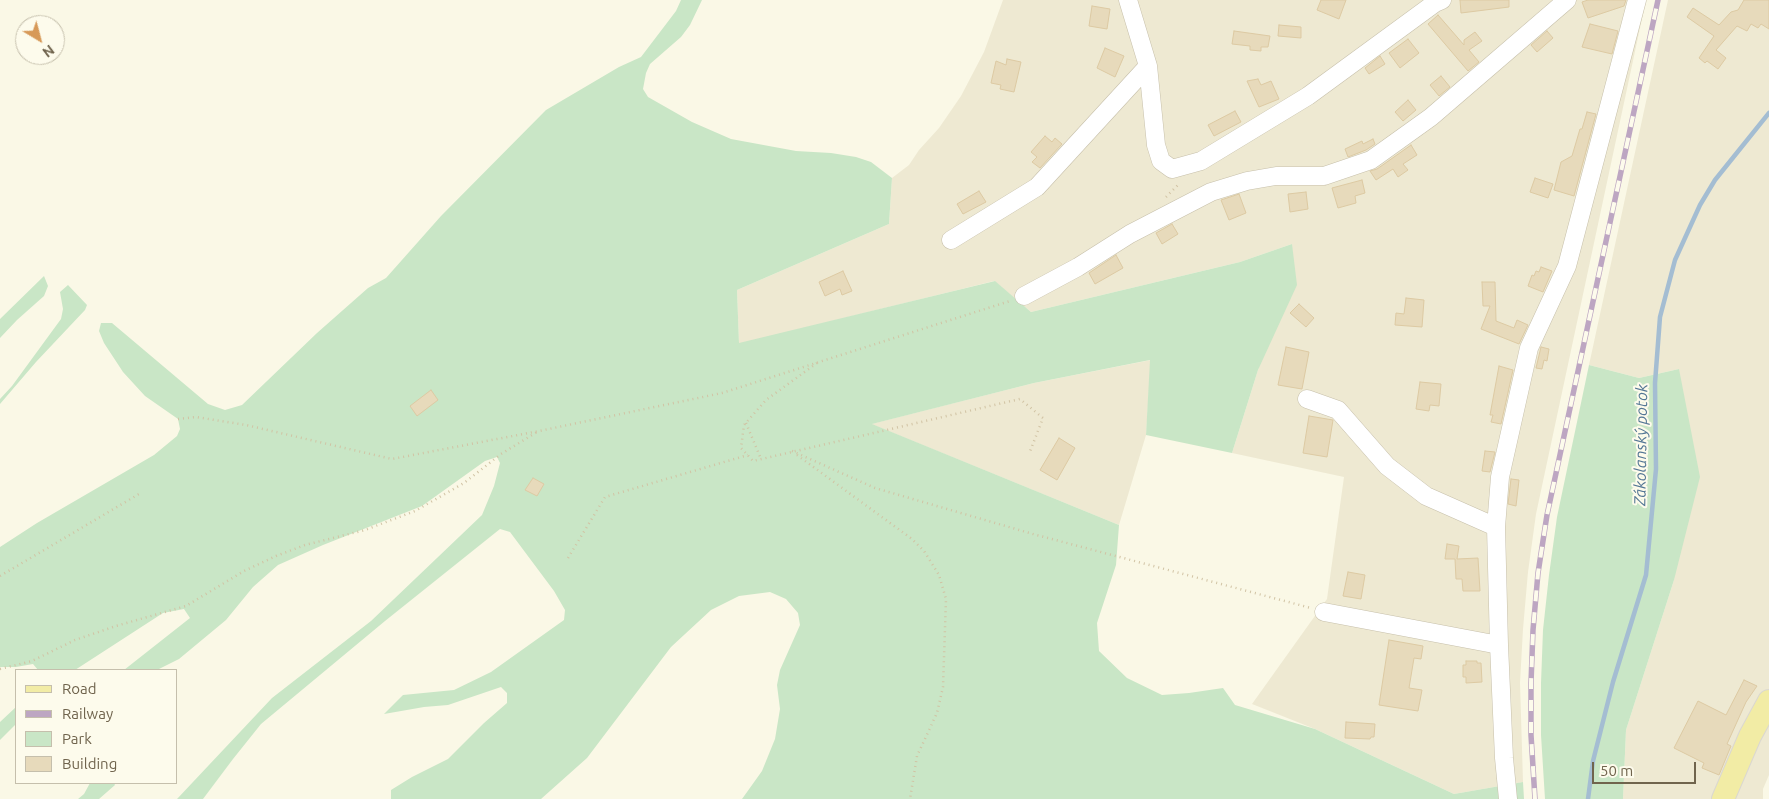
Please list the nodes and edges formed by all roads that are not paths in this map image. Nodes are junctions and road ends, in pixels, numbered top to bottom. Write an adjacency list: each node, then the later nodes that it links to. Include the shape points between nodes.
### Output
1 (1128, 0): 5 (street)
2 (1442, 0): 5 (street, via 1308,96 1201,161 1172,169 1161,162 1156,145)
3 (1567, 0): 7 (street, via 1431,117 1371,160 1324,176 1276,176 1211,192 1130,234)
4 (1637, 0): 9 (street, via 1567,266 1529,348 1500,477)
5 (1148, 66): 6 (street, via 1037,187)
6 (951, 240)
7 (1024, 296)
8 (1307, 399): 9 (street, via 1338,410 1387,466 1426,496)
9 (1496, 527): 11 (street)
10 (1324, 612): 11 (street)
11 (1499, 645): 13 (street)
12 (1769, 701): 14 (main road)
13 (1508, 799)
14 (1723, 799)

